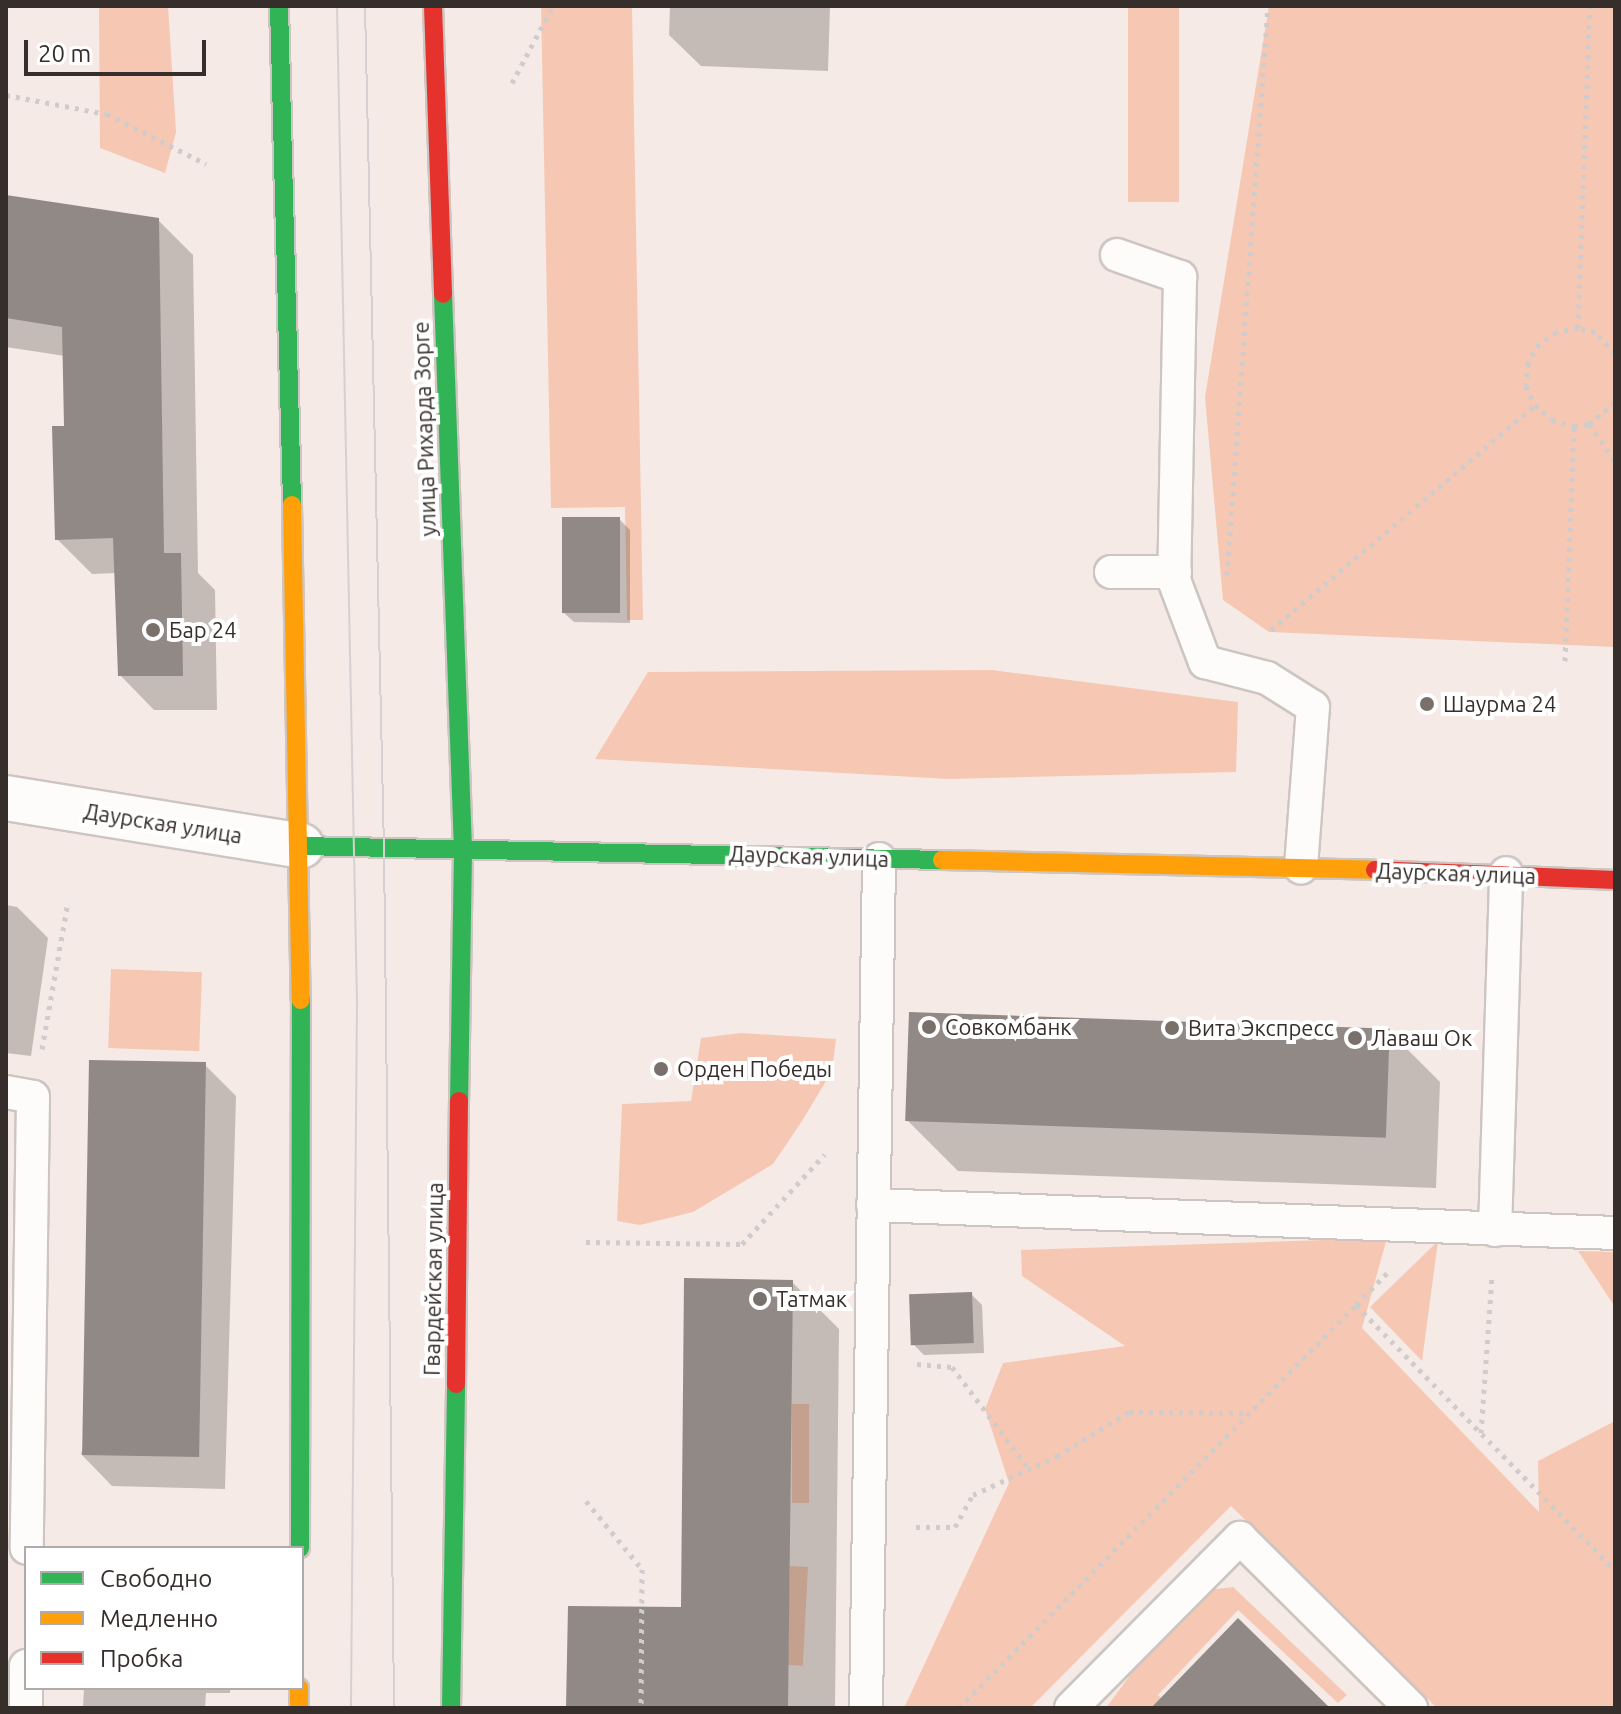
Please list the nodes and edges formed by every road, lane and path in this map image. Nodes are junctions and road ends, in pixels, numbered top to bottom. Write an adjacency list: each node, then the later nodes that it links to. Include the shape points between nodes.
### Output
1 (279, 6): 25 (main road)
2 (433, 6): 26 (main road, улица Рихарда Зорге)
3 (553, 6): 6 (path)
4 (1268, 6): 21 (path)
5 (1590, 6): 10 (path)
6 (512, 83)
7 (6, 95): 8 (path, via 107,114)
8 (206, 164)
9 (1117, 255): 20 (lane, via 1180,277)
10 (1578, 328): 12 (path); 15 (path, via 1547,338 1528,363 1526,386)
11 (1615, 338): 12 (path)
12 (1609, 343): 13 (path)
13 (1615, 353)
14 (1615, 402): 16 (path)
15 (1535, 405): 17 (path, via 1552,420); 22 (path)
16 (1589, 424): 17 (path); 18 (path)
17 (1574, 426): 23 (path)
18 (1615, 461)
19 (1111, 572): 20 (lane)
20 (1175, 572): 28 (lane, via 1205,662 1267,678 1313,707)
21 (1226, 589)
22 (1267, 632)
23 (1565, 661)
24 (6, 798): 25 (street, Даурская улица)
25 (301, 846): 26 (main road, Даурская улица); 47 (main road)
26 (463, 851): 27 (main road, Даурская улица); 49 (main road, Гвардейская улица)
27 (879, 859): 28 (main road, Даурская улица); 33 (lane)
28 (1301, 868): 29 (main road, Даурская улица)
29 (1506, 873): 30 (main road, Даурская улица); 36 (lane)
30 (1615, 880)
31 (68, 902): 32 (path)
32 (20, 1094): 46 (lane)
33 (874, 1108): 34 (lane); 38 (path, via 742,1244)
34 (873, 1205): 35 (lane); 40 (lane)
35 (1432, 1227): 36 (lane); 39 (path)
36 (1495, 1230): 37 (lane); 42 (path)
37 (1615, 1233)
38 (586, 1242)
39 (1356, 1305): 41 (path); 42 (path)
40 (871, 1360): 43 (path, via 952,1367); 45 (lane)
41 (1251, 1413): 43 (path, via 1129,1412); 52 (path)
42 (1481, 1434): 48 (path)
43 (1029, 1469): 45 (path, via 973,1495 955,1527)
44 (586, 1501): 50 (path, via 642,1569)
45 (869, 1528): 51 (lane)
46 (27, 1546)
47 (300, 1546)
48 (1615, 1570)
49 (451, 1708)
50 (641, 1708)
51 (866, 1708)
52 (959, 1708)
53 (1071, 1708): 54 (lane, via 1240,1538)
54 (1411, 1708)

